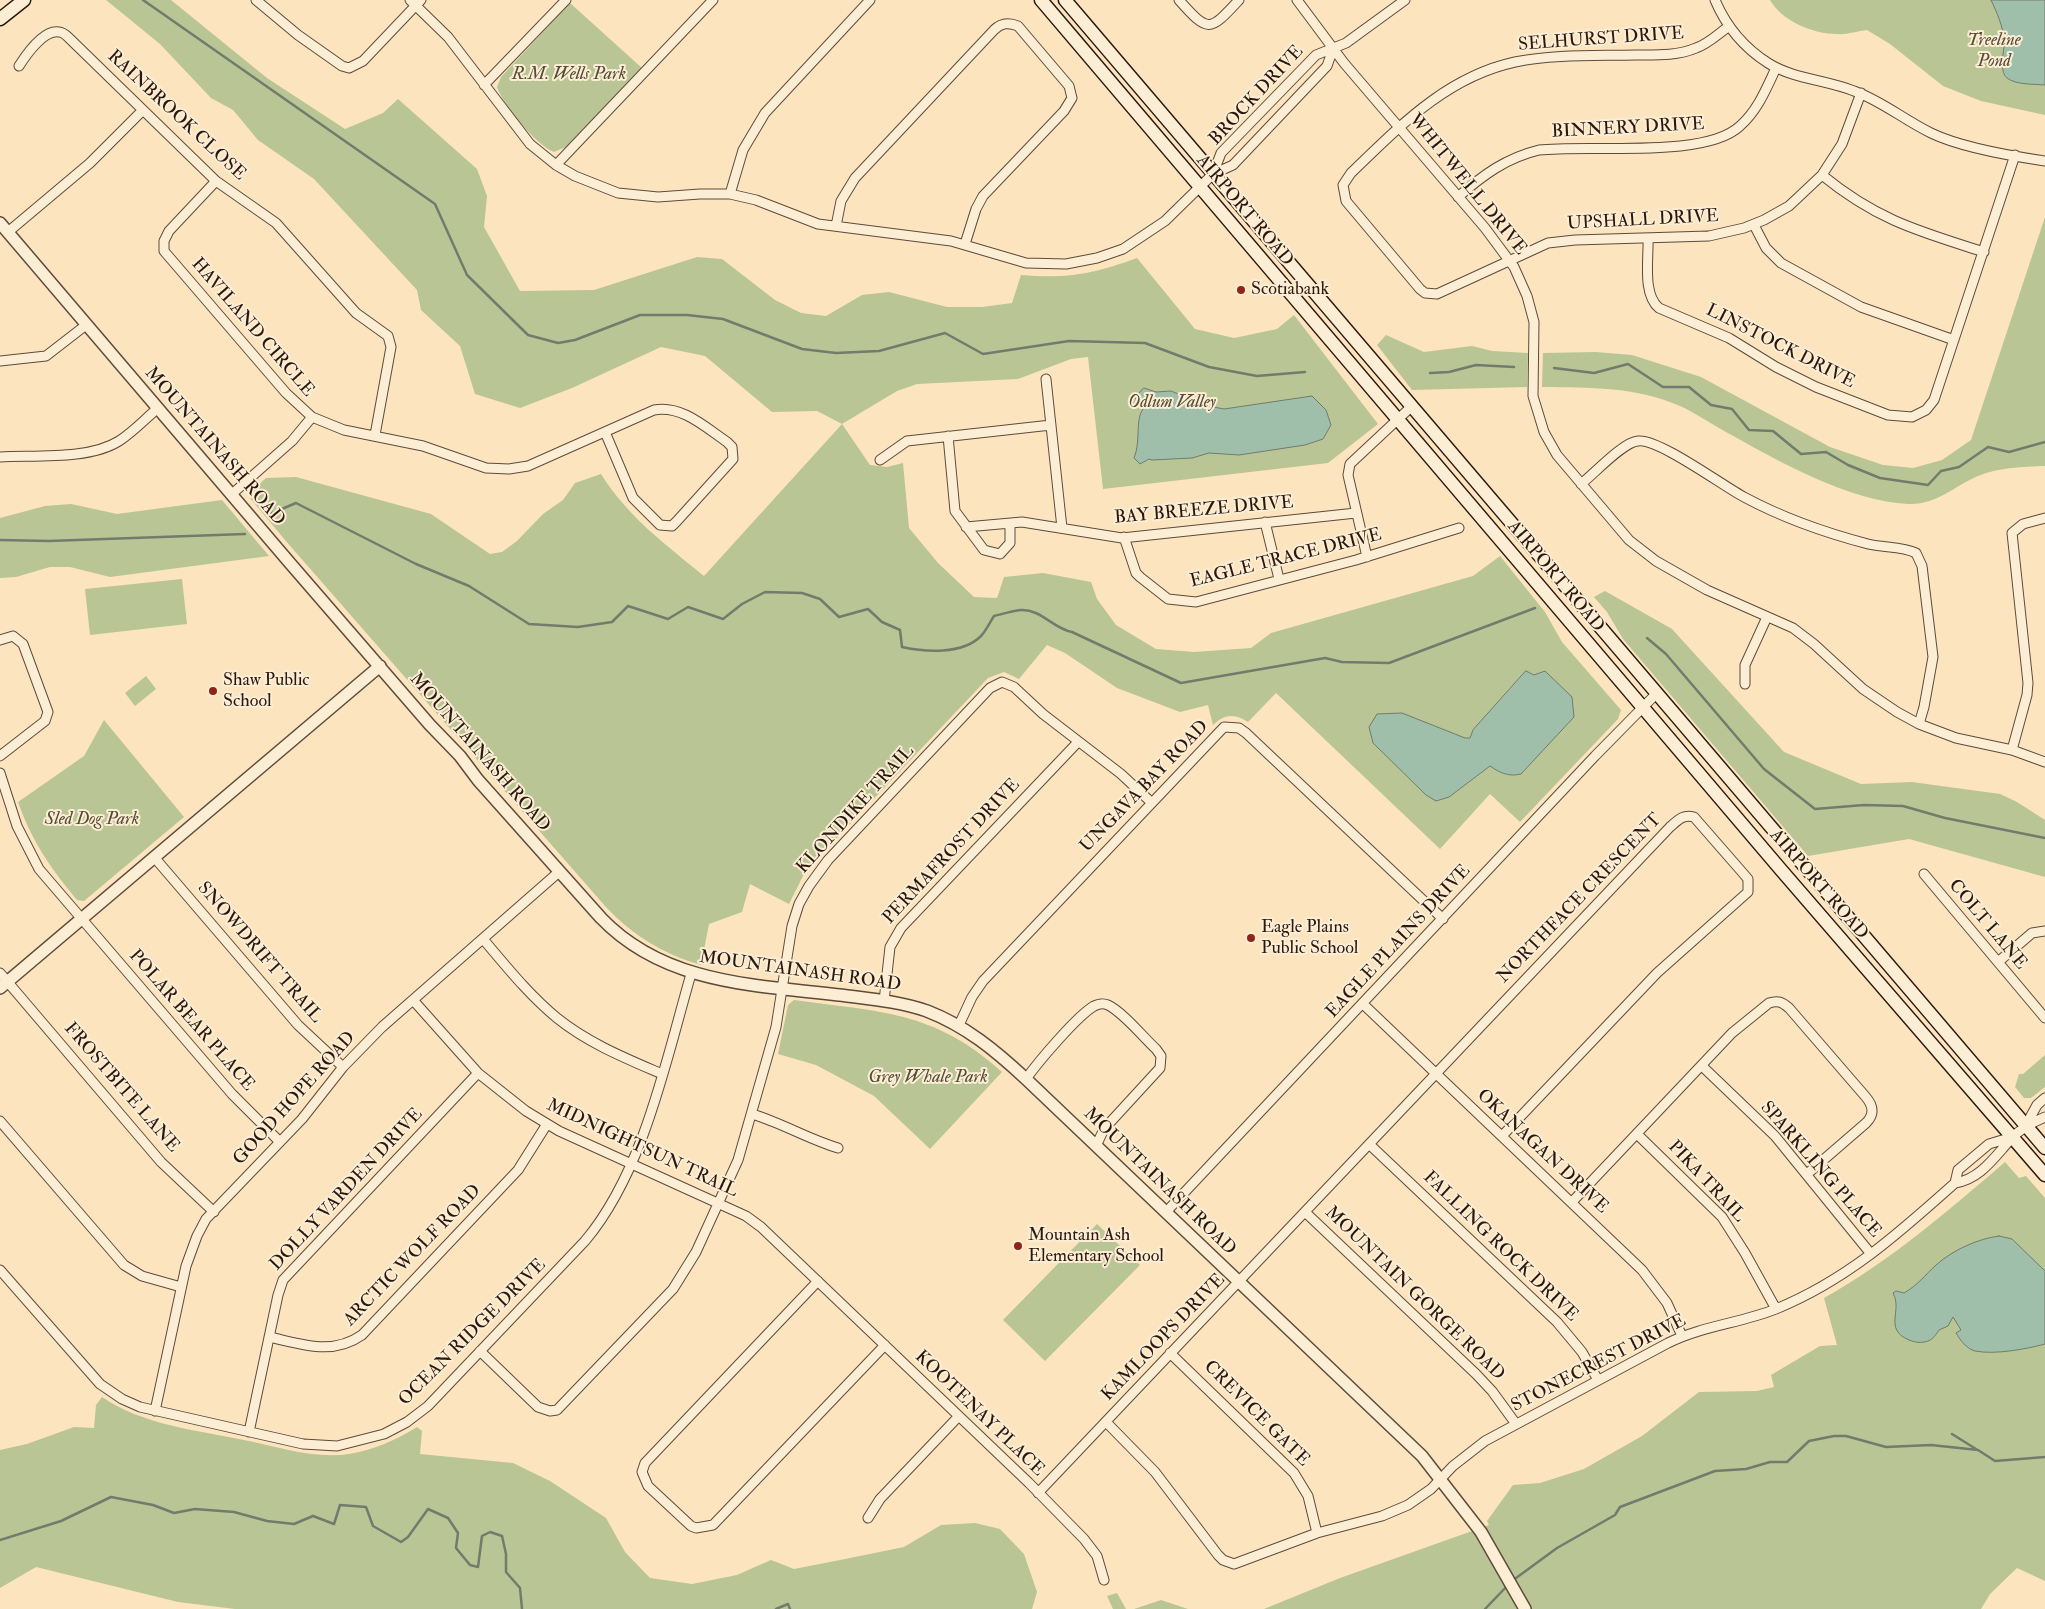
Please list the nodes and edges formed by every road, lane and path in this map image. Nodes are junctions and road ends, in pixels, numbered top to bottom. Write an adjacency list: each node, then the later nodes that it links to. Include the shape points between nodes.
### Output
1 (24, 0): 14 (main road)
2 (256, 0): 13 (street, via 298,35 349,68 363,61)
3 (566, 0): 19 (street)
4 (714, 0): 25 (street)
5 (870, 0): 30 (street, via 765,113 743,150)
6 (1041, 0): 29 (main road, AIRPORT ROAD)
7 (1064, 0): 26 (main road, AIRPORT ROAD)
8 (1180, 0): 9 (street, via 1196,20 1208,25 1217,23)
9 (1239, 0)
10 (1297, 0): 16 (street, WHITWELL DRIVE)
11 (1405, 0): 16 (street, BROCK DRIVE)
12 (1715, 0): 15 (street)
13 (416, 2): 19 (street, BROCK DRIVE, via 448,37)
14 (0, 19)
15 (1728, 27): 18 (street, via 1748,48); 22 (street, SELHURST DRIVE, via 1703,45 1676,53 1544,58 1495,68 1440,94)
16 (1333, 49): 22 (street, WHITWELL DRIVE); 26 (street, BROCK DRIVE, via 1327,66 1233,165); 26 (street, BROCK DRIVE, via 1316,55 1221,153)
17 (19, 66): 21 (street, RAINBROOK CLOSE, via 31,47 50,33 58,32 70,38)
18 (1776, 68): 20 (street); 31 (street, BINNERY DRIVE, via 1753,113 1740,127 1721,139 1689,146 1538,150 1493,168)
19 (484, 85): 25 (street, BROCK DRIVE, via 523,137)
20 (1861, 93): 23 (street, via 1940,136); 27 (street, UPSHALL DRIVE, via 1842,144)
21 (142, 111): 28 (street, RAINBROOK CLOSE); 35 (street, via 90,163)
22 (1399, 127): 31 (street, WHITWELL DRIVE); 39 (street, SELHURST DRIVE, via 1346,179 1342,192 1346,201 1425,293 1437,294)
23 (2016, 155): 24 (street); 38 (street, LINSTOCK DRIVE)
24 (2045, 161)
25 (556, 165): 30 (street, BROCK DRIVE, via 594,185 633,196)
26 (1213, 174): 29 (street, BROCK DRIVE); 44 (main road, AIRPORT ROAD)
27 (1822, 175): 33 (street, UPSHALL DRIVE, via 1789,206); 38 (street, via 1889,220)
28 (216, 182): 46 (street, HAVILAND CIRCLE, via 169,231 164,251 286,393); 50 (street, RAINBROOK CLOSE, via 276,223 356,313 388,336 391,347)
29 (1200, 187): 37 (street, BROCK DRIVE, via 1145,236 1084,262 1026,263); 47 (main road, AIRPORT ROAD)
30 (730, 194): 34 (street, BROCK DRIVE, via 756,200 809,221)
31 (1458, 198): 39 (street, WHITWELL DRIVE)
32 (0, 223): 35 (street, MOUNTAINASH ROAD)
33 (1754, 225): 36 (street, UPSHALL DRIVE, via 1709,236); 41 (street, via 1773,258 1797,272 1861,307)
34 (836, 226): 37 (street, BROCK DRIVE); 37 (street, via 841,202 855,178 994,30 1004,23 1012,23 1068,86 1072,98 1064,111 982,196)
35 (8, 232): 40 (street, MOUNTAINASH ROAD)
36 (1648, 238): 39 (street, UPSHALL DRIVE, via 1556,242); 41 (street, LINSTOCK DRIVE, via 1649,291 1659,308 1729,338 1816,387 1888,415 1912,418 1930,406)
37 (965, 244)
38 (1984, 252): 41 (street, LINSTOCK DRIVE)
39 (1509, 260): 54 (street, WHITWELL DRIVE, via 1521,280 1534,322 1533,386 1539,420 1552,448)
40 (86, 325): 42 (street, via 46,356); 45 (street, MOUNTAINASH ROAD)
41 (1954, 340)
42 (0, 361)
43 (1046, 379): 48 (street)
44 (1411, 407): 47 (street); 70 (main road, AIRPORT ROAD)
45 (158, 408): 52 (street, via 126,436 101,449); 55 (street, MOUNTAINASH ROAD)
46 (312, 418): 50 (street, HAVILAND CIRCLE, via 344,430); 55 (street, via 292,441)
47 (1398, 419): 56 (street, via 1350,464 1348,474); 71 (main road, AIRPORT ROAD)
48 (1051, 425): 51 (street); 61 (street)
49 (605, 432): 49 (street, HAVILAND CIRCLE, via 633,498 660,525 672,526 733,460 732,447 727,442 685,414 669,409 654,410); 50 (street, HAVILAND CIRCLE, via 528,466 509,469 486,468 423,446)
50 (375, 436)
51 (948, 436): 53 (street, via 907,441); 60 (street, via 955,511)
52 (0, 457)
53 (880, 460)
54 (1581, 484): 66 (street, WHITWELL DRIVE, via 1642,551 1707,590); 72 (street, via 1630,443 1646,441 1746,498 1801,523 1866,543 1916,553 1922,566 1933,656)
55 (232, 494): 68 (street, MOUNTAINASH ROAD)
56 (1356, 513): 58 (street, BAY BREEZE DRIVE); 64 (street)
57 (2045, 518): 74 (street, via 2023,524 2012,533 2028,682)
58 (1266, 522): 63 (street, BAY BREEZE DRIVE); 65 (street)
59 (1010, 524): 60 (street, BAY BREEZE DRIVE); 60 (street, via 1010,543 1000,554 984,550); 61 (street, BAY BREEZE DRIVE, via 1022,522)
60 (966, 527)
61 (1062, 528): 63 (street, BAY BREEZE DRIVE, via 1112,538)
62 (1459, 528): 64 (street, EAGLE TRACE DRIVE)
63 (1124, 537): 65 (street, EAGLE TRACE DRIVE, via 1136,573 1171,601 1205,600)
64 (1367, 557): 65 (street, EAGLE TRACE DRIVE)
65 (1279, 579)
66 (1767, 617): 69 (street, via 1745,665); 72 (street, WHITWELL DRIVE, via 1803,635 1875,698)
67 (0, 640): 75 (street, via 13,636 23,644 48,712 45,721)
68 (380, 666): 79 (street); 80 (street, MOUNTAINASH ROAD)
69 (1745, 684)
70 (1656, 694): 71 (street, EAGLE PLAINS DRIVE); 106 (main road, AIRPORT ROAD)
71 (1643, 707): 83 (street, EAGLE PLAINS DRIVE); 109 (main road, AIRPORT ROAD)
72 (1919, 724): 74 (street, WHITWELL DRIVE, via 1956,738)
73 (1078, 742): 78 (street, via 1121,774); 89 (street, KLONDIKE TRAIL, via 1014,687 1002,682 990,688 815,876 799,904 792,926); 91 (street, PERMAFROST DRIVE, via 901,928 890,947)
74 (2012, 750): 76 (street, WHITWELL DRIVE)
75 (0, 756)
76 (2045, 762)
77 (0, 773): 82 (street, POLAR BEAR PLACE, via 17,826 32,858)
78 (1152, 803): 83 (street, UNGAVA BAY ROAD, via 1224,728 1239,728); 94 (street, UNGAVA BAY ROAD, via 984,981 972,997)
79 (154, 857): 82 (street); 96 (street, SNOWDRIFT TRAIL, via 298,1025)
80 (560, 871): 85 (street, GOOD HOPE ROAD); 87 (street, MOUNTAINASH ROAD, via 622,938 648,956)
81 (1924, 874): 86 (street, COLT LANE)
82 (81, 919): 88 (street); 110 (street, POLAR BEAR PLACE, via 232,1094)
83 (1443, 920): 92 (street, EAGLE PLAINS DRIVE)
84 (2045, 931): 86 (street, via 2032,933)
85 (483, 939): 90 (street, GOOD HOPE ROAD); 98 (street, via 532,995 557,1018 600,1046)
86 (1998, 962): 93 (street, COLT LANE)
87 (691, 974): 89 (street, MOUNTAINASH ROAD); 98 (street, OCEAN RIDGE DRIVE)
88 (2, 981): 121 (street, FROSTBITE LANE, via 161,1162)
89 (782, 988): 91 (street, MOUNTAINASH ROAD); 102 (street, KLONDIKE TRAIL, via 776,1027)
90 (413, 1000): 96 (street, GOOD HOPE ROAD); 97 (street, MIDNIGHTSUN TRAIL)
91 (884, 1001): 94 (street, MOUNTAINASH ROAD, via 916,1008)
92 (1363, 1004): 99 (street, OKANAGAN DRIVE); 122 (street, EAGLE PLAINS DRIVE)
93 (2045, 1018)
94 (959, 1025): 100 (street, MOUNTAINASH ROAD)
95 (1702, 1066): 107 (street); 116 (street, SPARKLING PLACE, via 1775,1136); 116 (street, via 1732,1034 1769,1003 1782,1002 1789,1008 1872,1108 1866,1123)
96 (343, 1067): 110 (street, GOOD HOPE ROAD)
97 (478, 1073): 105 (street, MIDNIGHTSUN TRAIL, via 515,1104); 131 (street, DOLLY VARDEN DRIVE, via 287,1274 278,1295)
98 (662, 1074): 115 (street, OCEAN RIDGE DRIVE, via 650,1117)
99 (1437, 1074): 108 (street, OKANAGAN DRIVE); 108 (street, NORTHFACE CRESCENT, via 1670,827 1687,815 1700,822 1748,879 1748,892 1657,973); 111 (street, KAMLOOPS DRIVE)
100 (1026, 1079): 112 (street, MOUNTAINASH ROAD); 112 (street, via 1087,1011 1099,1004 1107,1004 1143,1037 1161,1056 1160,1068 1104,1129)
101 (2045, 1098): 106 (street, via 2037,1105)
102 (752, 1114): 113 (street); 120 (street, KLONDIKE TRAIL, via 738,1160)
103 (2045, 1117): 106 (street)
104 (0, 1120): 128 (street, via 124,1265 142,1276)
105 (547, 1124): 115 (street, MIDNIGHTSUN TRAIL); 131 (street, ARCTIC WOLF ROAD, via 518,1170 362,1336 341,1346 326,1348)
106 (2026, 1126): 109 (street, STONECREST DRIVE); 114 (main road, AIRPORT ROAD)
107 (1637, 1134): 119 (street); 129 (street, PIKA TRAIL, via 1722,1217 1746,1252)
108 (1502, 1136): 119 (street, OKANAGAN DRIVE)
109 (2012, 1137): 117 (main road, AIRPORT ROAD); 118 (street, STONECREST DRIVE, via 1999,1155 1969,1181); 118 (street, STONECREST DRIVE, via 1989,1144 1958,1170)
110 (280, 1142): 121 (street, GOOD HOPE ROAD)
111 (1370, 1144): 123 (street, KAMLOOPS DRIVE); 135 (street, FALLING ROCK DRIVE, via 1557,1322)
112 (1096, 1146): 122 (street, MOUNTAINASH ROAD)
113 (838, 1148)
114 (2045, 1148)
115 (630, 1163): 120 (street, MIDNIGHTSUN TRAIL); 133 (street, OCEAN RIDGE DRIVE, via 611,1205 593,1232)
116 (1807, 1174): 124 (street, SPARKLING PLACE)
117 (2045, 1175)
118 (1955, 1183): 124 (street, STONECREST DRIVE)
119 (1572, 1202): 130 (street, OKANAGAN DRIVE, via 1651,1280 1667,1303)
120 (719, 1203): 126 (street, MIDNIGHTSUN TRAIL, via 754,1221); 133 (street, KLONDIKE TRAIL, via 696,1252 673,1289 557,1410 538,1407)
121 (214, 1212): 128 (street, GOOD HOPE ROAD, via 197,1236)
122 (1166, 1212): 127 (street, MOUNTAINASH ROAD)
123 (1305, 1212): 127 (street, KAMLOOPS DRIVE); 139 (street, MOUNTAIN GORGE ROAD, via 1481,1379)
124 (1871, 1254): 129 (street, STONECREST DRIVE, via 1856,1267)
125 (0, 1270): 136 (street, OCEAN RIDGE DRIVE, via 100,1384 130,1403)
126 (818, 1281): 132 (street, KOOTENAY PLACE); 132 (street, via 645,1463 642,1472 648,1486 691,1526 714,1525)
127 (1239, 1282): 134 (street, KAMLOOPS DRIVE); 141 (street, MOUNTAINASH ROAD, via 1413,1447)
128 (181, 1287): 136 (street, GOOD HOPE ROAD)
129 (1776, 1309): 130 (street, STONECREST DRIVE)
130 (1682, 1336): 135 (street, STONECREST DRIVE)
131 (269, 1337): 140 (street, DOLLY VARDEN DRIVE)
132 (884, 1345): 137 (street, KOOTENAY PLACE)
133 (480, 1352): 140 (street, OCEAN RIDGE DRIVE, via 418,1414 370,1439 337,1446 314,1445)
134 (1170, 1354): 138 (street, KAMLOOPS DRIVE); 144 (street, CREVICE GATE, via 1294,1473 1308,1496)
135 (1598, 1380): 139 (street, STONECREST DRIVE)
136 (156, 1411): 140 (street, OCEAN RIDGE DRIVE)
137 (958, 1417): 142 (street, KOOTENAY PLACE); 143 (street, via 880,1499)
138 (1106, 1422): 142 (street, KAMLOOPS DRIVE); 144 (street, STONECREST DRIVE, via 1156,1472 1223,1560 1234,1564)
139 (1516, 1424): 141 (street, STONECREST DRIVE, via 1475,1447)
140 (249, 1432)
141 (1441, 1479): 144 (street, STONECREST DRIVE, via 1418,1498 1396,1510); 146 (street, MOUNTAINASH ROAD, via 1490,1546)
142 (1038, 1493): 145 (street, KOOTENAY PLACE, via 1097,1556)
143 (868, 1518)
144 (1317, 1533)
145 (1104, 1580)
146 (1525, 1609)

